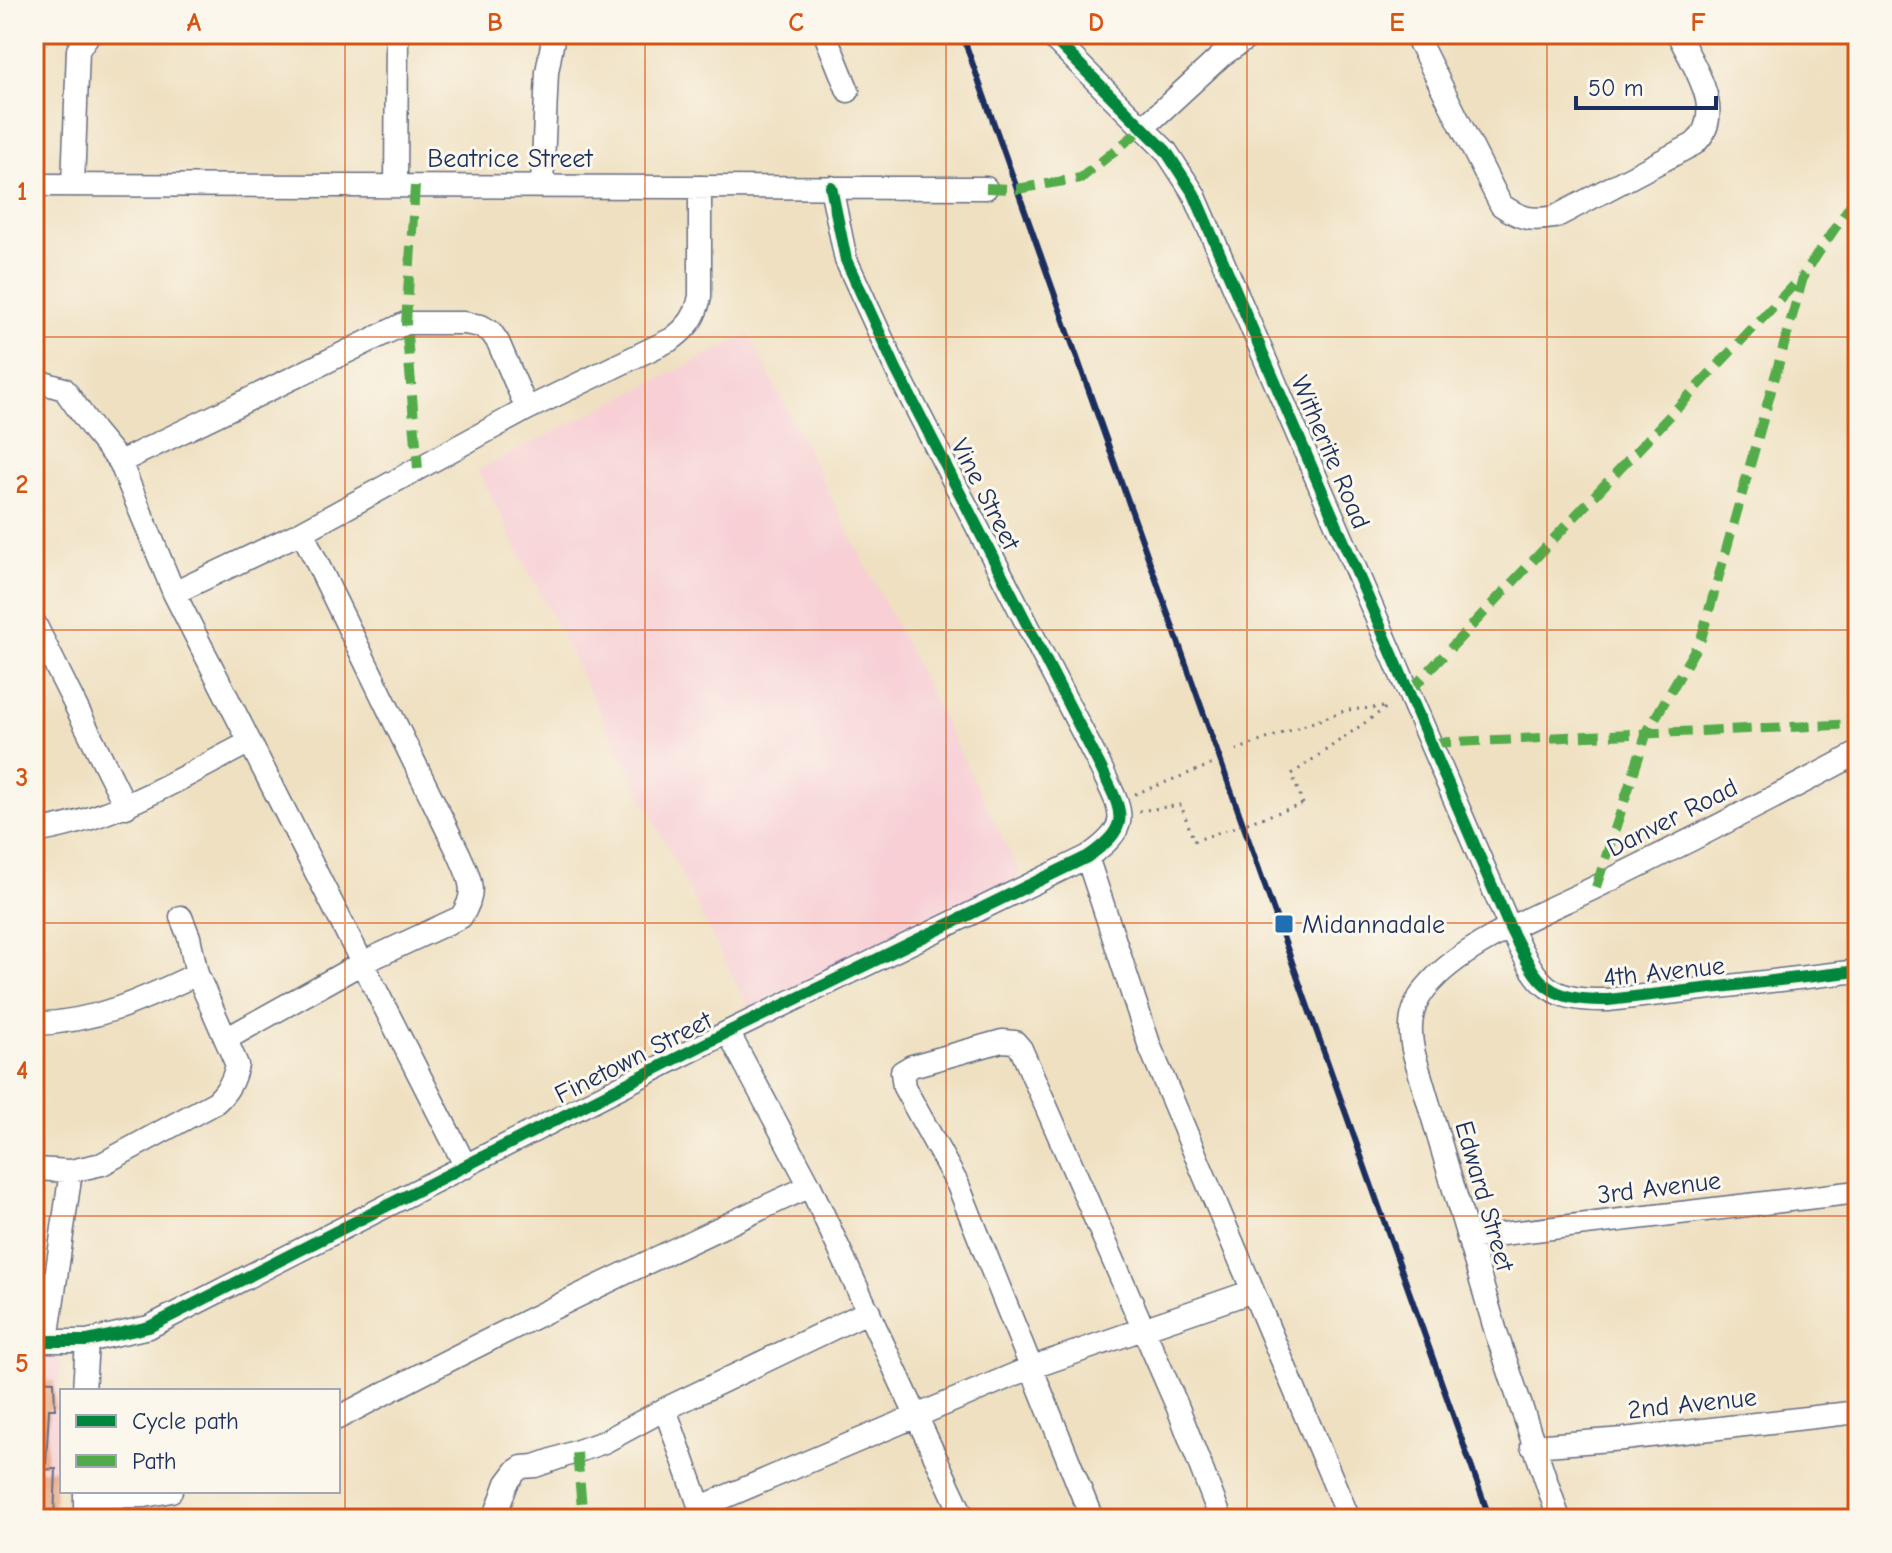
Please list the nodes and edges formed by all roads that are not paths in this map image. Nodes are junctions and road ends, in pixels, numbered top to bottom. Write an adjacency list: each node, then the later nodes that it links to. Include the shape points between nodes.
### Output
1 (89, 34): 12 (street, via 78,50)
2 (397, 34): 13 (street)
3 (554, 34): 14 (street)
4 (825, 34): 9 (street)
5 (1049, 34): 10 (street, Witherite Road)
6 (1253, 34): 10 (street, via 1221,56)
7 (1415, 34): 8 (street, via 1501,205 1533,220 1555,217 1704,135 1706,97)
8 (1678, 34)
9 (848, 91)
10 (1143, 128): 31 (street, Witherite Road, via 1166,151 1194,194)
11 (34, 185): 12 (street, Beatrice Street)
12 (73, 185): 13 (street, Beatrice Street)
13 (396, 186): 14 (street, Beatrice Street)
14 (542, 186): 15 (street, Beatrice Street)
15 (700, 187): 16 (street, Beatrice Street); 19 (street, via 700,296 687,327)
16 (831, 187): 17 (street, Beatrice Street); 27 (street, Vine Street, via 846,260 896,369)
17 (986, 188)
18 (34, 380): 20 (street, via 64,389)
19 (527, 409): 20 (street, via 491,332 464,323 406,323); 21 (street)
20 (120, 462): 22 (street)
21 (302, 532): 22 (street); 32 (street, via 459,854 472,892 461,917)
22 (174, 593): 24 (street)
23 (34, 622): 26 (street)
24 (248, 743): 26 (street); 32 (street)
25 (1858, 753): 31 (street, Danver Road)
26 (126, 807): 28 (street)
27 (1119, 807): 29 (street, Finetown Street, via 1119,827)
28 (34, 832)
29 (1087, 857): 36 (street, Finetown Street); 44 (street, via 1150,1047)
30 (181, 917): 34 (street)
31 (1510, 928): 33 (street, 4th Avenue, via 1540,982 1585,1001); 43 (street, Edward Street, via 1433,979 1416,1002 1409,1025)
32 (362, 963): 37 (street); 38 (street)
33 (1858, 971)
34 (197, 974): 35 (street, via 108,1013); 37 (street)
35 (34, 1024)
36 (728, 1032): 38 (street, Finetown Street); 41 (street)
37 (226, 1039): 40 (street, via 237,1065 234,1079 216,1102 102,1164)
38 (466, 1167): 48 (street, Finetown Street, via 149,1327)
39 (34, 1169): 40 (street)
40 (71, 1171): 47 (street)
41 (810, 1186): 45 (street); 53 (street, via 471,1347)
42 (1858, 1192): 43 (street, 3rd Avenue)
43 (1468, 1238): 55 (street, Edward Street)
44 (1253, 1291): 46 (street); 63 (street)
45 (869, 1311): 51 (street); 54 (street)
46 (1144, 1330): 49 (street); 49 (street, via 1015,1042 912,1066 902,1072 904,1087 958,1185); 62 (street)
47 (41, 1341): 48 (street, Finetown Street)
48 (87, 1341): 50 (street)
49 (1030, 1368): 54 (street); 61 (street)
50 (84, 1389)
51 (665, 1409): 58 (street); 59 (street, via 604,1442 516,1471)
52 (1858, 1412): 55 (street, 2nd Avenue)
53 (340, 1417)
54 (916, 1417): 58 (street); 60 (street)
55 (1532, 1446): 64 (street, Edward Street)
56 (161, 1493): 57 (street)
57 (85, 1502)
58 (702, 1513)
59 (494, 1519)
60 (963, 1519)
61 (1092, 1519)
62 (1221, 1519)
63 (1349, 1519)
64 (1559, 1519)

